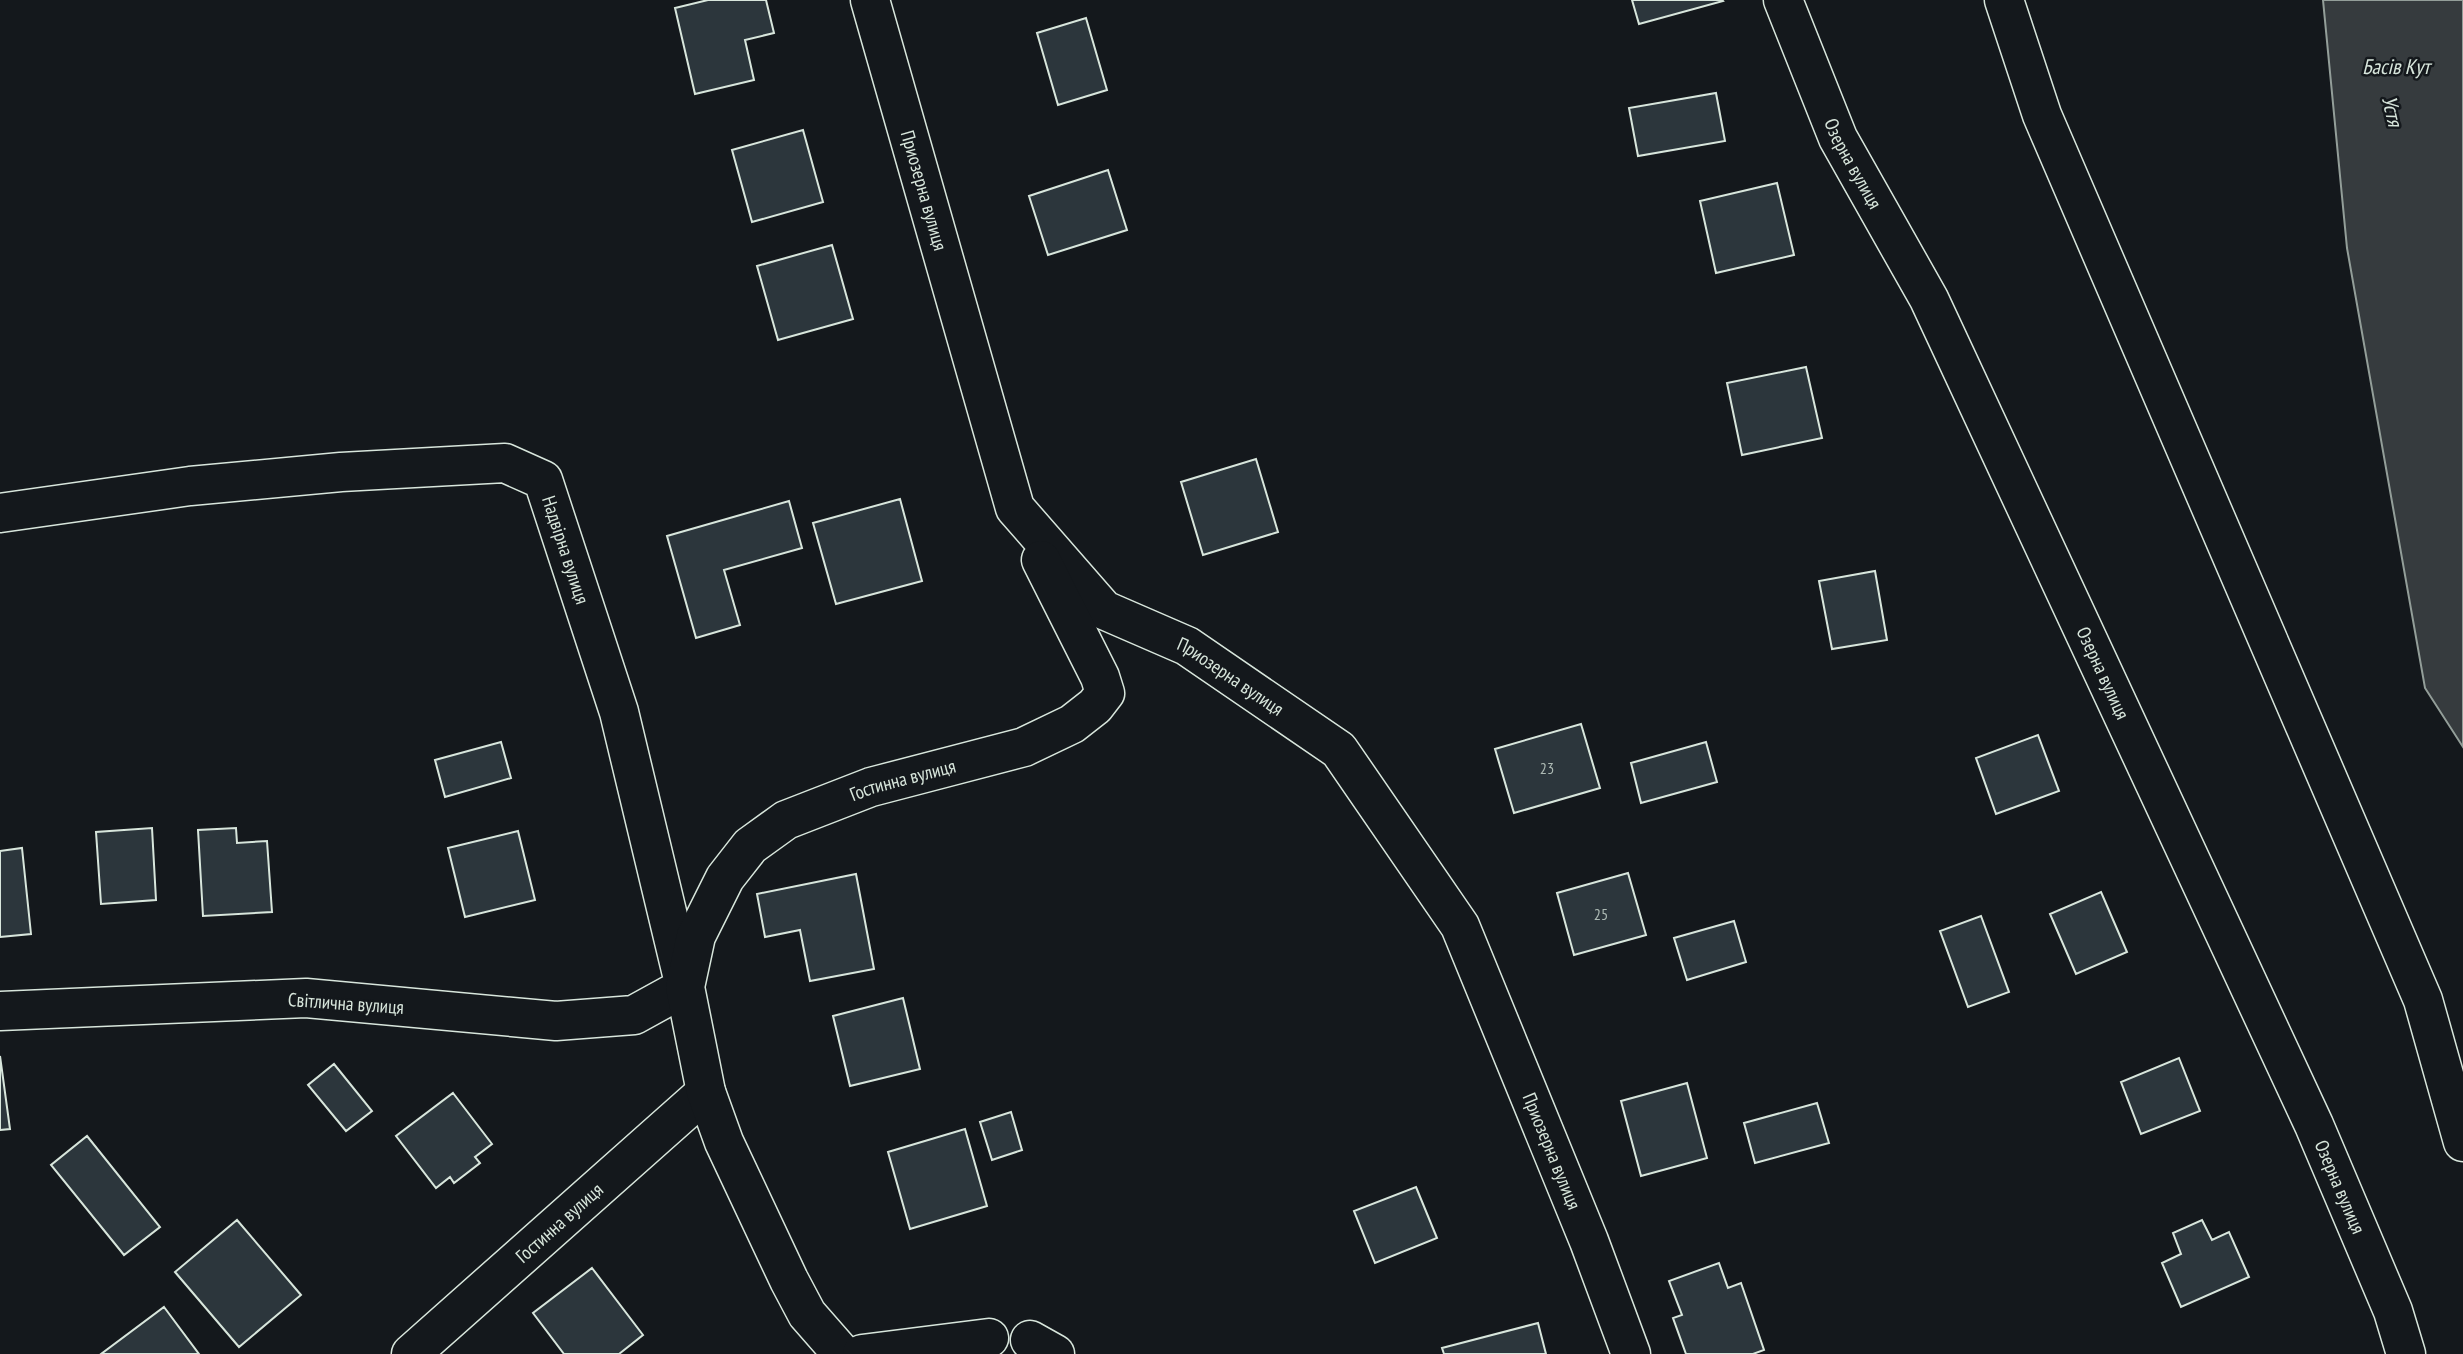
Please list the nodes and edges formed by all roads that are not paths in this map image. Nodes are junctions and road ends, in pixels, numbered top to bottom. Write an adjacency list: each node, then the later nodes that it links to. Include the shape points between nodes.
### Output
1 (870, 0): 4 (street, Приозерна вулиця)
2 (1783, 0): 15 (street, Озерна вулиця, via 1838,138 1929,299 2314,1125 2393,1311)
3 (2004, 0): 9 (street, via 2042,115 2423,1000)
4 (1015, 508): 6 (street, Гостинна вулиця, via 1105,693 1072,724 1024,747 871,787 786,820 750,846 725,878 696,936); 14 (street, Приозерна вулиця, via 1104,610 1188,646 1339,750 1460,926)
5 (0, 513): 6 (street, Надвірна вулиця, via 190,486 341,472 505,463 543,480 619,712)
6 (685, 987): 7 (street, Світлична вулиця, via 634,1015 556,1021 306,998); 8 (street, Гостинна вулиця)
7 (0, 1011)
8 (706, 1092): 11 (street, Гостинна вулиця); 12 (street, Гостинна вулиця, via 724,1142 789,1280 807,1314)
9 (2463, 1142)
10 (989, 1338): 13 (street)
11 (411, 1354)
12 (842, 1354)
13 (862, 1354)
14 (1630, 1354)
15 (2406, 1354)

